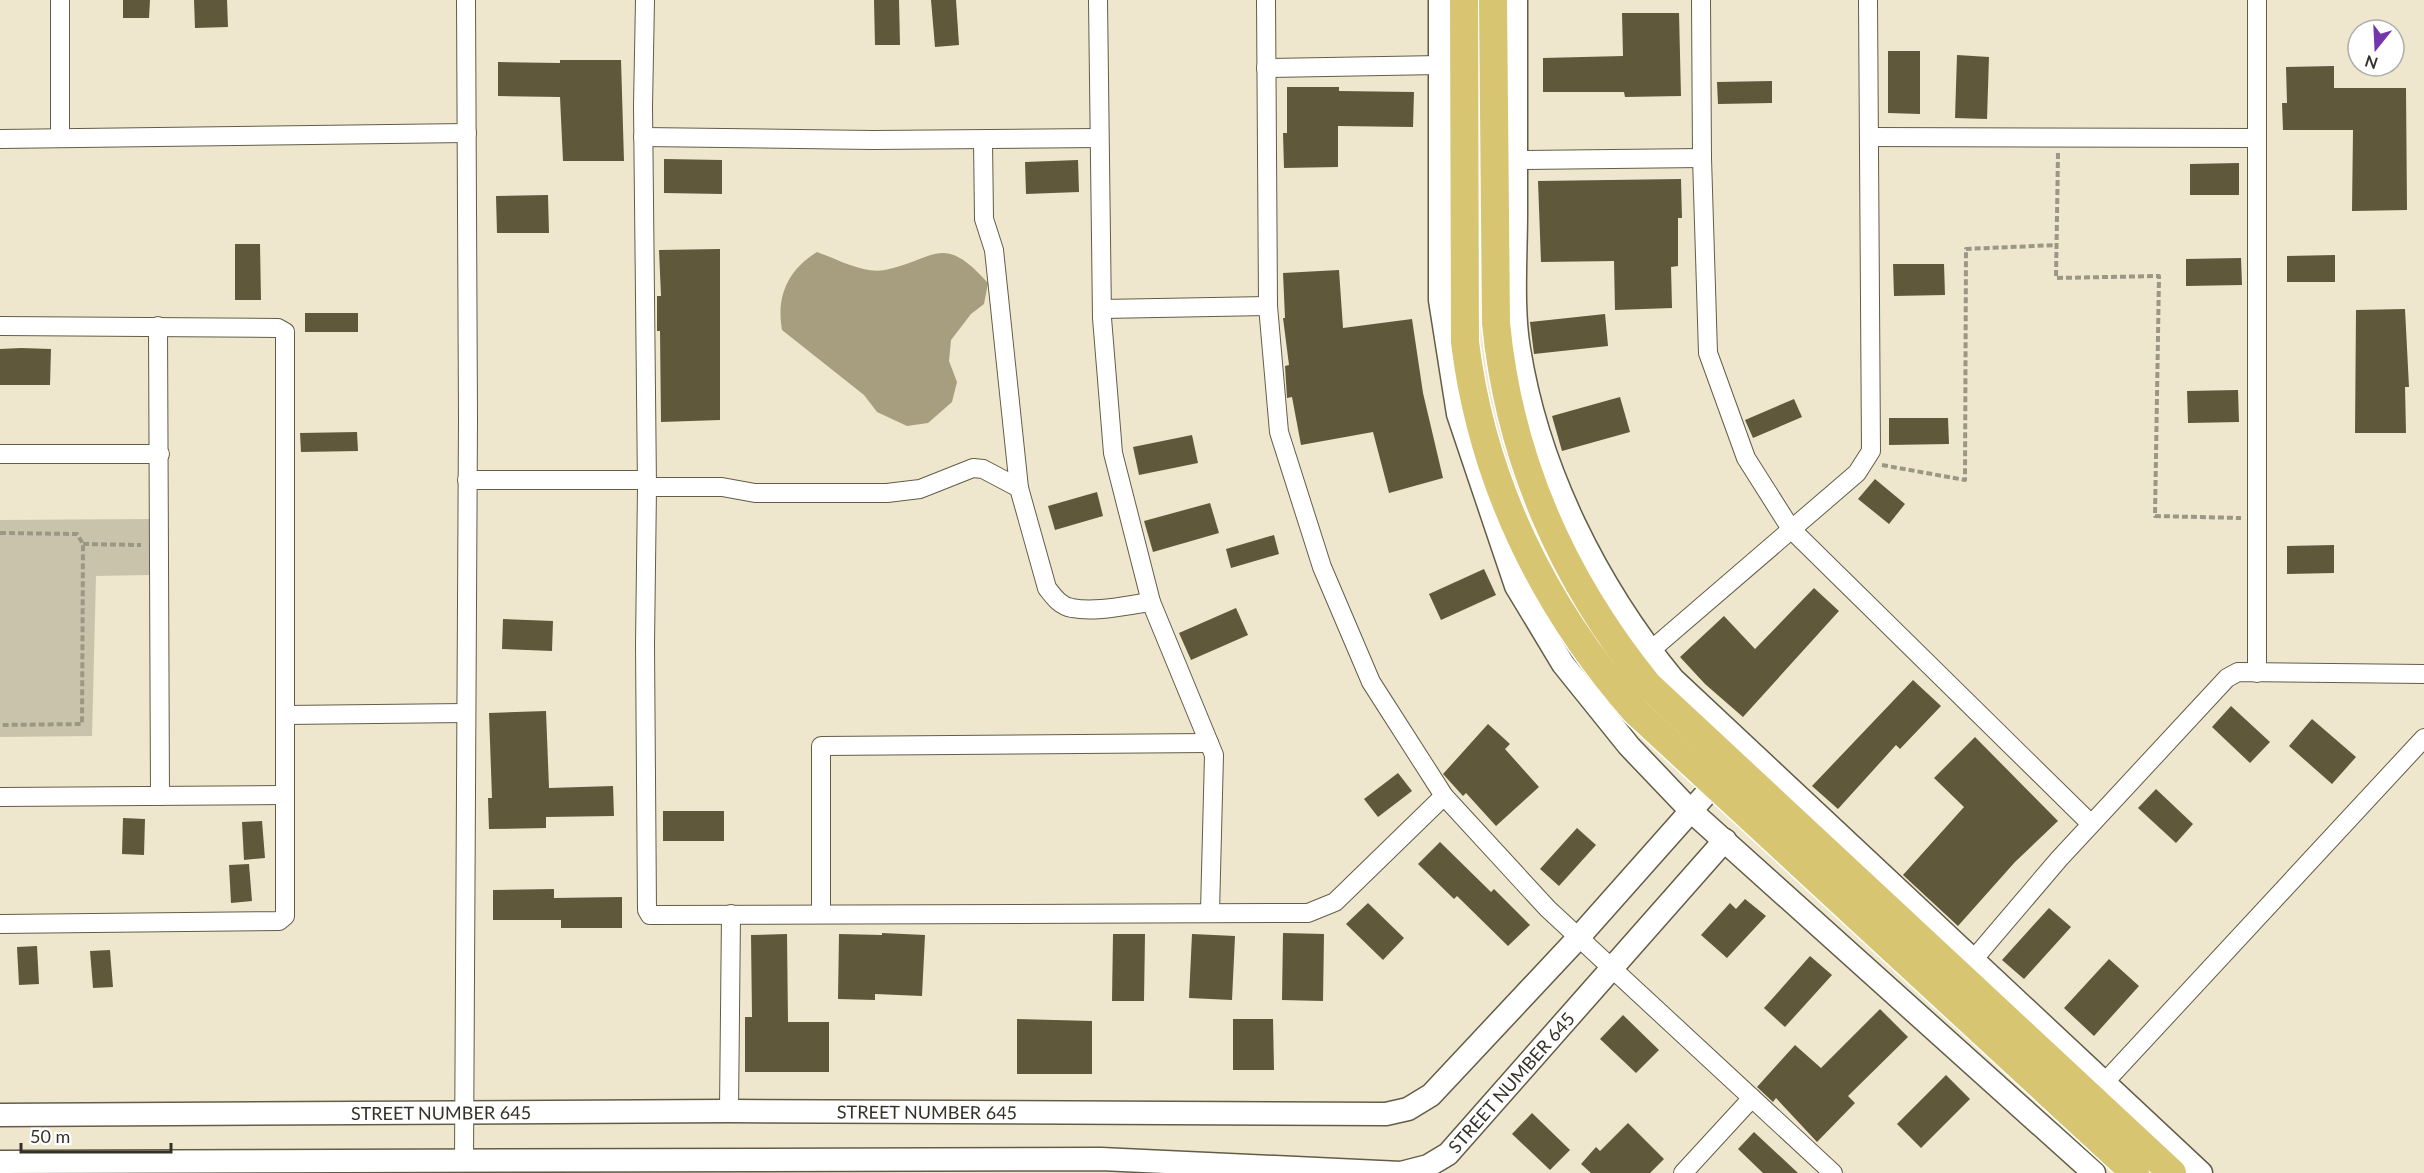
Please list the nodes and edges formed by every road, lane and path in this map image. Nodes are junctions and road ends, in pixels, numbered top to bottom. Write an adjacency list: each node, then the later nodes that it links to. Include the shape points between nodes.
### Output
1 (60, 0): 18 (street)
2 (466, 0): 15 (street)
3 (645, 0): 16 (street)
4 (1098, 0): 19 (street)
5 (1266, 0): 14 (street)
6 (1440, 0): 13 (street)
7 (1464, 0): 51 (main road, via 1465,342 1483,441 1525,549 1584,651 1635,711)
8 (1493, 0): 76 (main road, via 1499,355 1534,493 1583,594 1648,685)
9 (1516, 0): 25 (street)
10 (1701, 0): 24 (street)
11 (1868, 0): 17 (street)
12 (2257, 0): 21 (street)
13 (1440, 65): 14 (street); 56 (street, via 1440,300 1458,414 1490,512 1516,586 1563,664 1629,746)
14 (1266, 68): 27 (street)
15 (467, 133): 18 (street); 34 (street)
16 (643, 137): 23 (street); 35 (street)
17 (1869, 137): 20 (street); 33 (street, via 1871,451)
18 (60, 138): 22 (street)
19 (1098, 138): 23 (street); 28 (street)
20 (2058, 138): 21 (street); 26 (path)
21 (2257, 138): 37 (street)
22 (0, 139)
23 (983, 140): 36 (street, via 984,219 994,250)
24 (1702, 158): 25 (street); 38 (street, via 1708,353 1746,458)
25 (1516, 160): 43 (street, via 1519,348 1529,394 1546,452 1578,529 1597,568)
26 (2057, 245): 33 (path, via 1966,249 1965,480); 37 (path, via 2056,278 2159,276 2155,516)
27 (1268, 306): 28 (street); 54 (street, via 1279,432 1322,567 1371,682)
28 (1102, 309): 42 (street, via 1113,453)
29 (0, 326): 30 (street)
30 (158, 326): 32 (street); 47 (street, via 278,328 285,332)
31 (0, 454): 32 (street)
32 (160, 454): 41 (street)
33 (1866, 462): 38 (street)
34 (467, 480): 35 (street); 46 (street)
35 (647, 483): 36 (street, via 755,493 887,493 920,489 973,468 983,469); 60 (street, via 647,910 655,916)
36 (1019, 488): 42 (street, via 1047,588 1056,600 1070,608 1084,609)
37 (2256, 520): 44 (street)
38 (1791, 529): 43 (street); 57 (street)
39 (0, 533): 40 (path, via 77,534)
40 (83, 544): 41 (path); 48 (path, via 82,724)
41 (160, 546): 53 (street)
42 (1151, 602): 50 (street)
43 (1650, 651): 64 (street, via 1673,679)
44 (2257, 673): 45 (street); 57 (street, via 2238,672 2228,678)
45 (2424, 674)
46 (466, 713): 47 (street); 68 (street)
47 (285, 715): 52 (street)
48 (0, 725)
49 (2424, 738): 65 (street)
50 (1209, 743): 59 (street, via 1214,755); 61 (street, via 821,746)
51 (1713, 786): 56 (street, STREET NUMBER 645); 75 (main road)
52 (284, 795): 53 (street); 62 (street, via 283,920)
53 (160, 796): 55 (street)
54 (1444, 796): 59 (street, via 1335,902 1322,909 1308,913); 63 (street, via 1548,909)
55 (0, 797)
56 (1690, 810): 58 (street); 63 (street, STREET NUMBER 645)
57 (2091, 824): 64 (street)
58 (1725, 840): 63 (street, STREET NUMBER 645); 74 (street)
59 (1210, 912): 61 (street)
60 (731, 914): 61 (street); 67 (street)
61 (821, 914)
62 (0, 924)
63 (1597, 953): 66 (street); 67 (street, STREET NUMBER 645, via 1431,1095 1408,1109 1386,1114); 70 (street, STREET NUMBER 645, via 1448,1154 1428,1166 1401,1173 1101,1159)
64 (1973, 960): 65 (street)
65 (2104, 1083): 77 (street)
66 (1752, 1098): 72 (street); 73 (street)
67 (729, 1111): 68 (street, STREET NUMBER 645)
68 (466, 1112): 69 (street, STREET NUMBER 645); 70 (street)
69 (0, 1115)
70 (464, 1161): 71 (street, STREET NUMBER 645)
71 (0, 1162)
72 (1683, 1173)
73 (1833, 1173)
74 (2094, 1173)
75 (2135, 1173)
76 (2172, 1173)
77 (2201, 1173)

